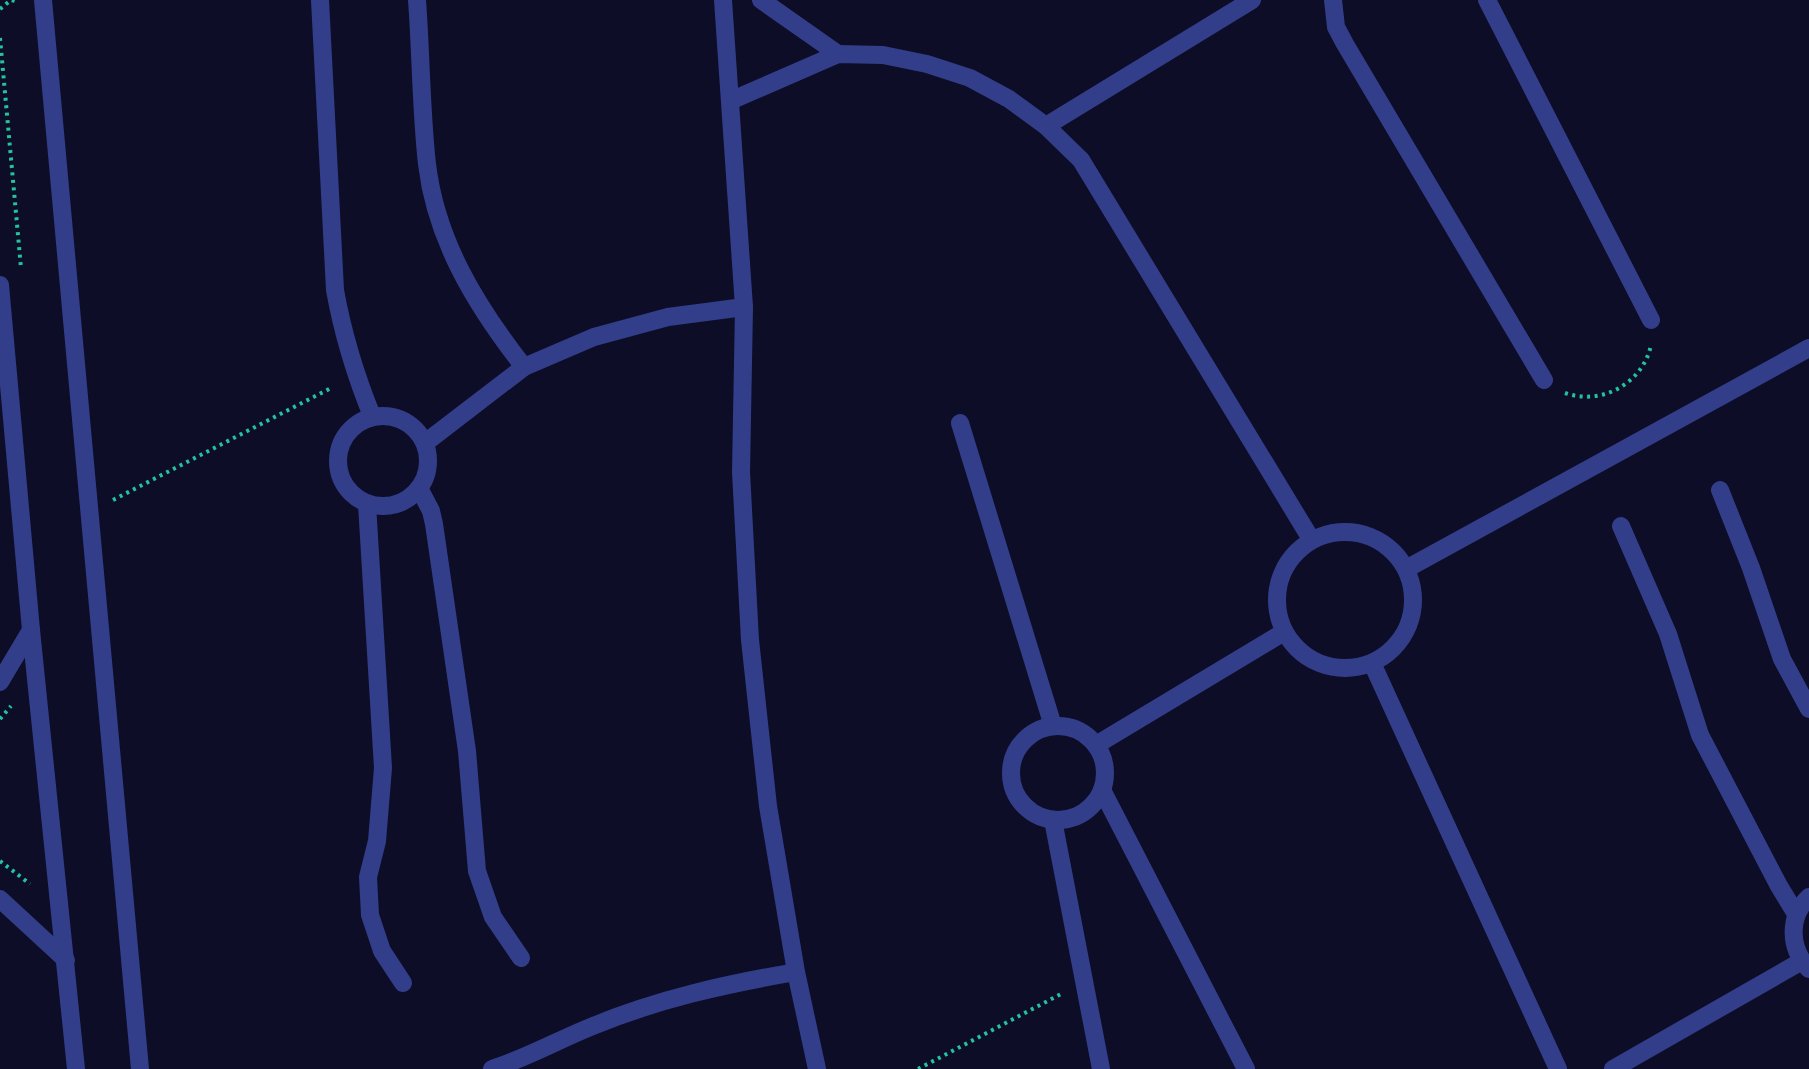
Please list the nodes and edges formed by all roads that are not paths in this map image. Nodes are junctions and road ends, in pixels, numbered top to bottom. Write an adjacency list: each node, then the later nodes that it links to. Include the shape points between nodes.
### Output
1 (43, 0): 47 (street)
2 (321, 0): 20 (street, via 335,290 342,333)
3 (417, 0): 16 (street, via 428,165 440,220 461,273 489,322)
4 (723, 0): 10 (street)
5 (761, 0): 9 (street)
6 (1252, 0): 11 (street)
7 (1333, 0): 18 (street, via 1336,27 1345,44)
8 (1487, 0): 14 (street)
9 (838, 54): 10 (street); 11 (street, via 883,55 970,78 1009,99)
10 (730, 101): 13 (street)
11 (1046, 126): 27 (street, via 1081,160)
12 (0, 285): 17 (street)
13 (744, 307): 16 (street, via 668,316 594,337); 44 (street, via 741,472 750,639 768,806)
14 (1651, 320)
15 (1808, 350): 28 (street)
16 (524, 367): 22 (street)
17 (10, 375): 19 (street); 29 (street)
18 (1544, 380)
19 (0, 393)
20 (372, 416): 22 (street, via 391,416 408,423); 25 (street, via 348,431 338,458 345,485)
21 (960, 423): 34 (street)
22 (424, 443): 23 (street, via 428,466)
23 (419, 488): 25 (street, via 409,499 395,505); 41 (street, via 434,524 467,751 477,871 494,917)
24 (1720, 490): 33 (street, via 1782,659)
25 (367, 504): 45 (street, via 383,768 377,841 368,877 370,915 382,951)
26 (1621, 526): 40 (street, via 1668,634 1700,735)
27 (1311, 539): 28 (street, via 1331,532 1354,531 1375,538 1393,551); 30 (street, via 1286,564 1276,597)
28 (1406, 569): 31 (street, via 1414,596 1410,623 1395,647)
29 (31, 630): 32 (street); 42 (street)
30 (1284, 632): 31 (street, via 1299,652 1322,666 1348,669); 35 (street)
31 (1372, 663): 52 (street)
32 (0, 682)
33 (1809, 709)
34 (1053, 726): 35 (street, via 1077,729); 37 (street, via 1034,732 1019,745 1012,763 1011,783 1019,801 1034,814)
35 (1096, 745): 36 (street, via 1105,766)
36 (1102, 790): 37 (street, via 1091,807 1073,818); 51 (street)
37 (1053, 820): 50 (street)
38 (1809, 897): 40 (street)
39 (0, 899): 42 (street)
40 (1796, 914): 43 (street, via 1795,946)
41 (521, 958)
42 (66, 960): 46 (street)
43 (1805, 965): 53 (street)
44 (796, 972): 48 (street, via 726,984 658,1002); 49 (street)
45 (403, 983)
46 (76, 1069)
47 (140, 1069)
48 (492, 1069)
49 (817, 1069)
50 (1101, 1069)
51 (1246, 1069)
52 (1558, 1069)
53 (1613, 1069)

